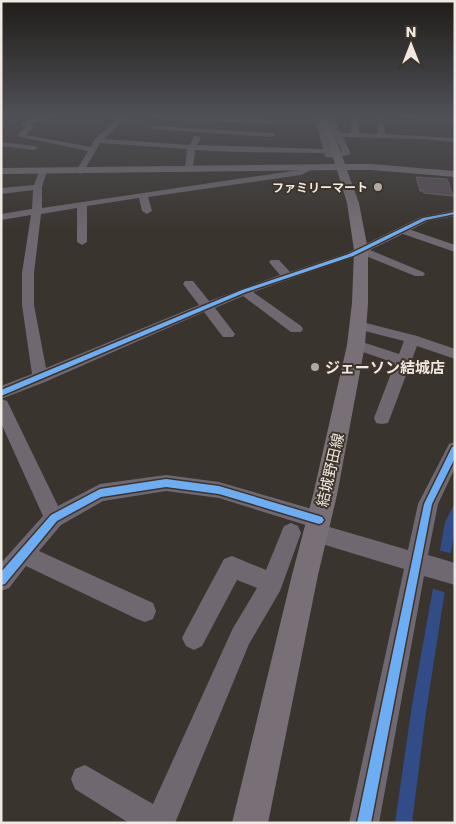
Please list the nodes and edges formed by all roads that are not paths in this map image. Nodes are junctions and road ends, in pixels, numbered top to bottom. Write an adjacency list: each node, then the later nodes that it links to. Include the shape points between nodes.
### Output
1 (89, 154): 10 (street)
2 (192, 154): 7 (street)
3 (337, 154): 6 (main road)
4 (340, 154): 23 (main road, 結城野田線)
5 (346, 154): 11 (main road, via 401,168)
6 (308, 168): 7 (main road); 13 (street, via 301,172)
7 (192, 169): 10 (main road); 13 (street)
8 (1, 171): 9 (main road)
9 (43, 171): 10 (main road); 12 (street)
10 (80, 171)
11 (455, 174)
12 (38, 187): 14 (street); 17 (street)
13 (196, 188): 15 (street)
14 (1, 191)
15 (143, 195): 16 (street); 18 (street)
16 (82, 205): 17 (street); 22 (street)
17 (37, 210): 20 (street); 37 (street, via 30,256 28,305)
18 (147, 211)
19 (455, 213): 21 (street, via 425,219)
20 (1, 216)
21 (403, 230): 23 (street); 24 (street)
22 (82, 242)
23 (367, 248): 26 (street); 27 (street); 33 (main road, 結城野田線)
24 (455, 249)
25 (275, 262): 27 (street)
26 (420, 270)
27 (288, 276): 29 (street)
28 (189, 284): 30 (street)
29 (244, 291): 30 (street); 31 (street)
30 (206, 308): 32 (street); 37 (street)
31 (296, 329)
32 (228, 334)
33 (357, 335): 34 (street); 36 (street); 43 (main road, 結城野田線)
34 (412, 339): 35 (street); 36 (street)
35 (455, 354)
36 (404, 361): 40 (street)
37 (40, 378): 38 (street)
38 (1, 393)
39 (1, 405): 42 (street)
40 (382, 418)
41 (455, 449): 46 (street, via 428,504)
42 (54, 518): 43 (street, via 100,493 166,483 219,490); 45 (street)
43 (317, 526): 46 (street); 53 (main road, 結城野田線)
44 (291, 533): 48 (street)
45 (23, 554): 47 (street); 49 (street)
46 (436, 569): 54 (street)
47 (1, 580)
48 (272, 583): 50 (street, via 232,567); 52 (street, via 241,636)
49 (146, 611)
50 (194, 638)
51 (85, 779): 52 (street)
52 (158, 823)
53 (250, 823)
54 (364, 823)

